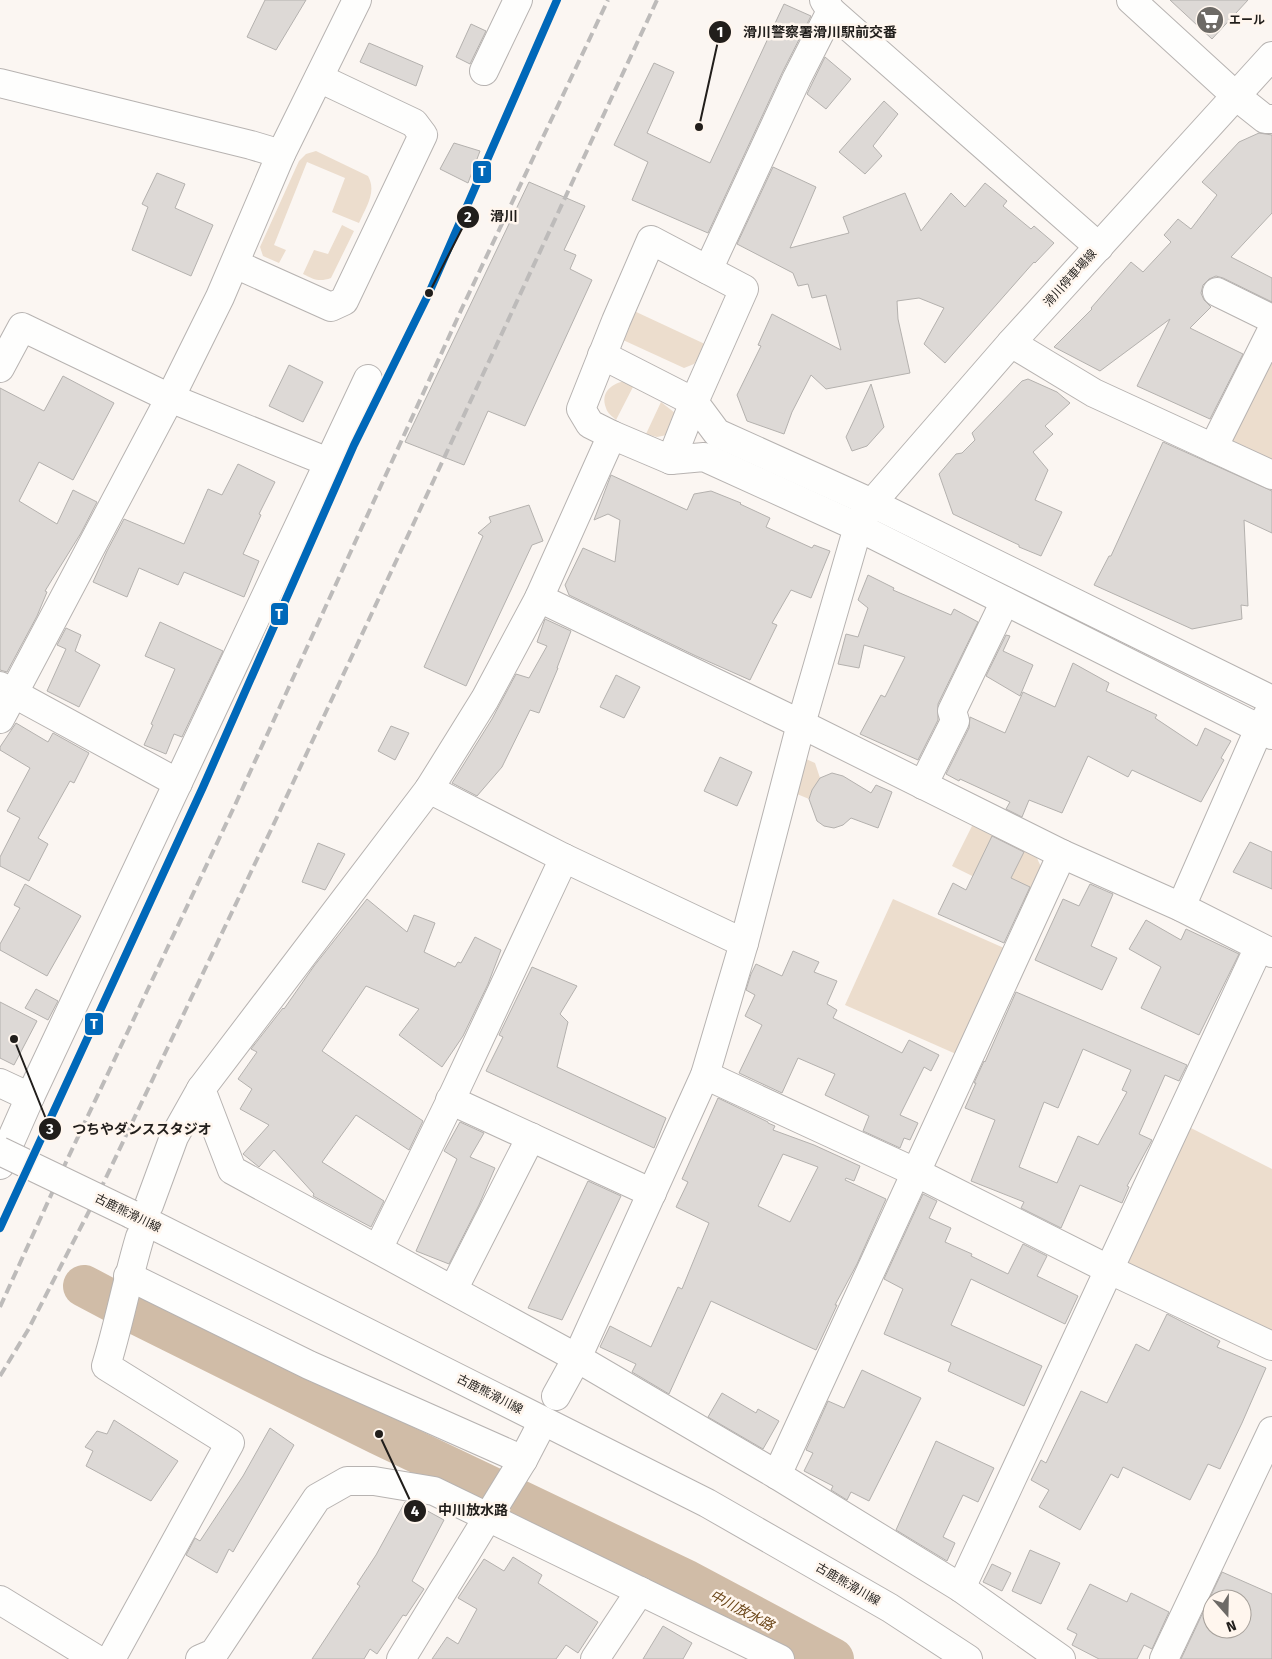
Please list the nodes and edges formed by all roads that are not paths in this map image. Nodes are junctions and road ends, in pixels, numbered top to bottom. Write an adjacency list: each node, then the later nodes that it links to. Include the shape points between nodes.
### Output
1 (357, 0): 7 (street)
2 (518, 0): 6 (street)
3 (1131, 0): 9 (street)
4 (827, 6): 12 (street); 14 (street)
5 (1272, 56): 9 (street, 滑川停車場線)
6 (484, 70)
7 (320, 78): 11 (street); 13 (street, via 414,123 423,134 344,301 331,307)
8 (0, 83): 11 (street)
9 (1236, 96): 10 (street, via 1265,119); 12 (street, 滑川停車場線)
10 (1272, 119)
11 (281, 154): 13 (street)
12 (1099, 247): 18 (street, 滑川停車場線)
13 (235, 264): 22 (street)
14 (708, 270): 19 (street, via 651,240); 23 (street, via 744,289)
15 (1217, 292): 16 (street)
16 (1272, 319)
17 (1272, 330): 25 (street)
18 (1011, 343): 25 (street, via 1094,393); 29 (street, 滑川停車場線)
19 (602, 355): 23 (street); 24 (street, via 581,409 590,424)
20 (0, 368): 22 (street, via 22,327)
21 (368, 379): 27 (street)
22 (170, 398): 27 (street); 33 (street)
23 (694, 402): 26 (street); 29 (street, via 717,434)
24 (612, 435): 26 (street); 31 (street)
25 (1213, 448): 28 (street)
26 (671, 460): 30 (street, via 704,456)
27 (328, 462): 38 (street)
28 (1272, 475)
29 (872, 503): 30 (street, 滑川停車場線); 34 (street)
30 (858, 527): 32 (street); 36 (street, 滑川停車場線)
31 (538, 598): 36 (street); 40 (street, via 485,699)
32 (1005, 601): 37 (street); 39 (street, via 952,711 955,721)
33 (7, 690): 35 (street); 38 (street)
34 (1272, 700)
35 (0, 719)
36 (801, 724): 39 (street); 44 (street, 滑川停車場線)
37 (1268, 724): 43 (street)
38 (178, 783): 49 (street)
39 (922, 784): 41 (street)
40 (429, 789): 42 (street); 48 (street)
41 (1062, 854): 43 (street); 54 (street)
42 (564, 858): 44 (street); 50 (street)
43 (1181, 907): 45 (street)
44 (744, 943): 46 (street, 滑川停車場線)
45 (1266, 950): 58 (street)
46 (705, 1075): 54 (street); 55 (street, 滑川停車場線)
47 (0, 1082): 49 (street)
48 (201, 1089): 56 (street, via 174,1137); 57 (street, via 232,1170)
49 (30, 1096): 53 (street)
50 (450, 1100): 51 (street); 57 (street)
51 (531, 1137): 55 (street); 60 (street)
52 (0, 1150): 56 (street, 古鹿熊滑川線, bridge)
53 (0, 1165)
54 (915, 1172): 58 (street); 67 (street)
55 (652, 1193): 62 (street, 滑川停車場線)
56 (140, 1219): 59 (street); 78 (street, 古鹿熊滑川線, via 707,1503 890,1608)
57 (378, 1249): 60 (street)
58 (1110, 1270): 61 (street); 69 (street)
59 (127, 1282): 66 (street, via 309,1365); 74 (street, via 106,1366 230,1443)
60 (453, 1290): 62 (street)
61 (1272, 1346)
62 (577, 1358): 63 (street, 滑川停車場線); 67 (street)
63 (556, 1396)
64 (1272, 1431): 80 (street)
65 (537, 1433): 66 (street)
66 (519, 1467): 68 (street)
67 (776, 1475): 69 (street)
68 (489, 1514): 70 (street); 72 (street, via 434,1492 374,1481 347,1481 317,1498); 75 (street)
69 (961, 1588): 79 (street)
70 (640, 1591): 76 (street); 77 (street)
71 (0, 1600): 73 (street)
72 (208, 1657)
73 (96, 1659)
74 (111, 1659)
75 (402, 1659)
76 (595, 1659)
77 (780, 1659)
78 (968, 1659)
79 (1061, 1659)
80 (1164, 1659)

